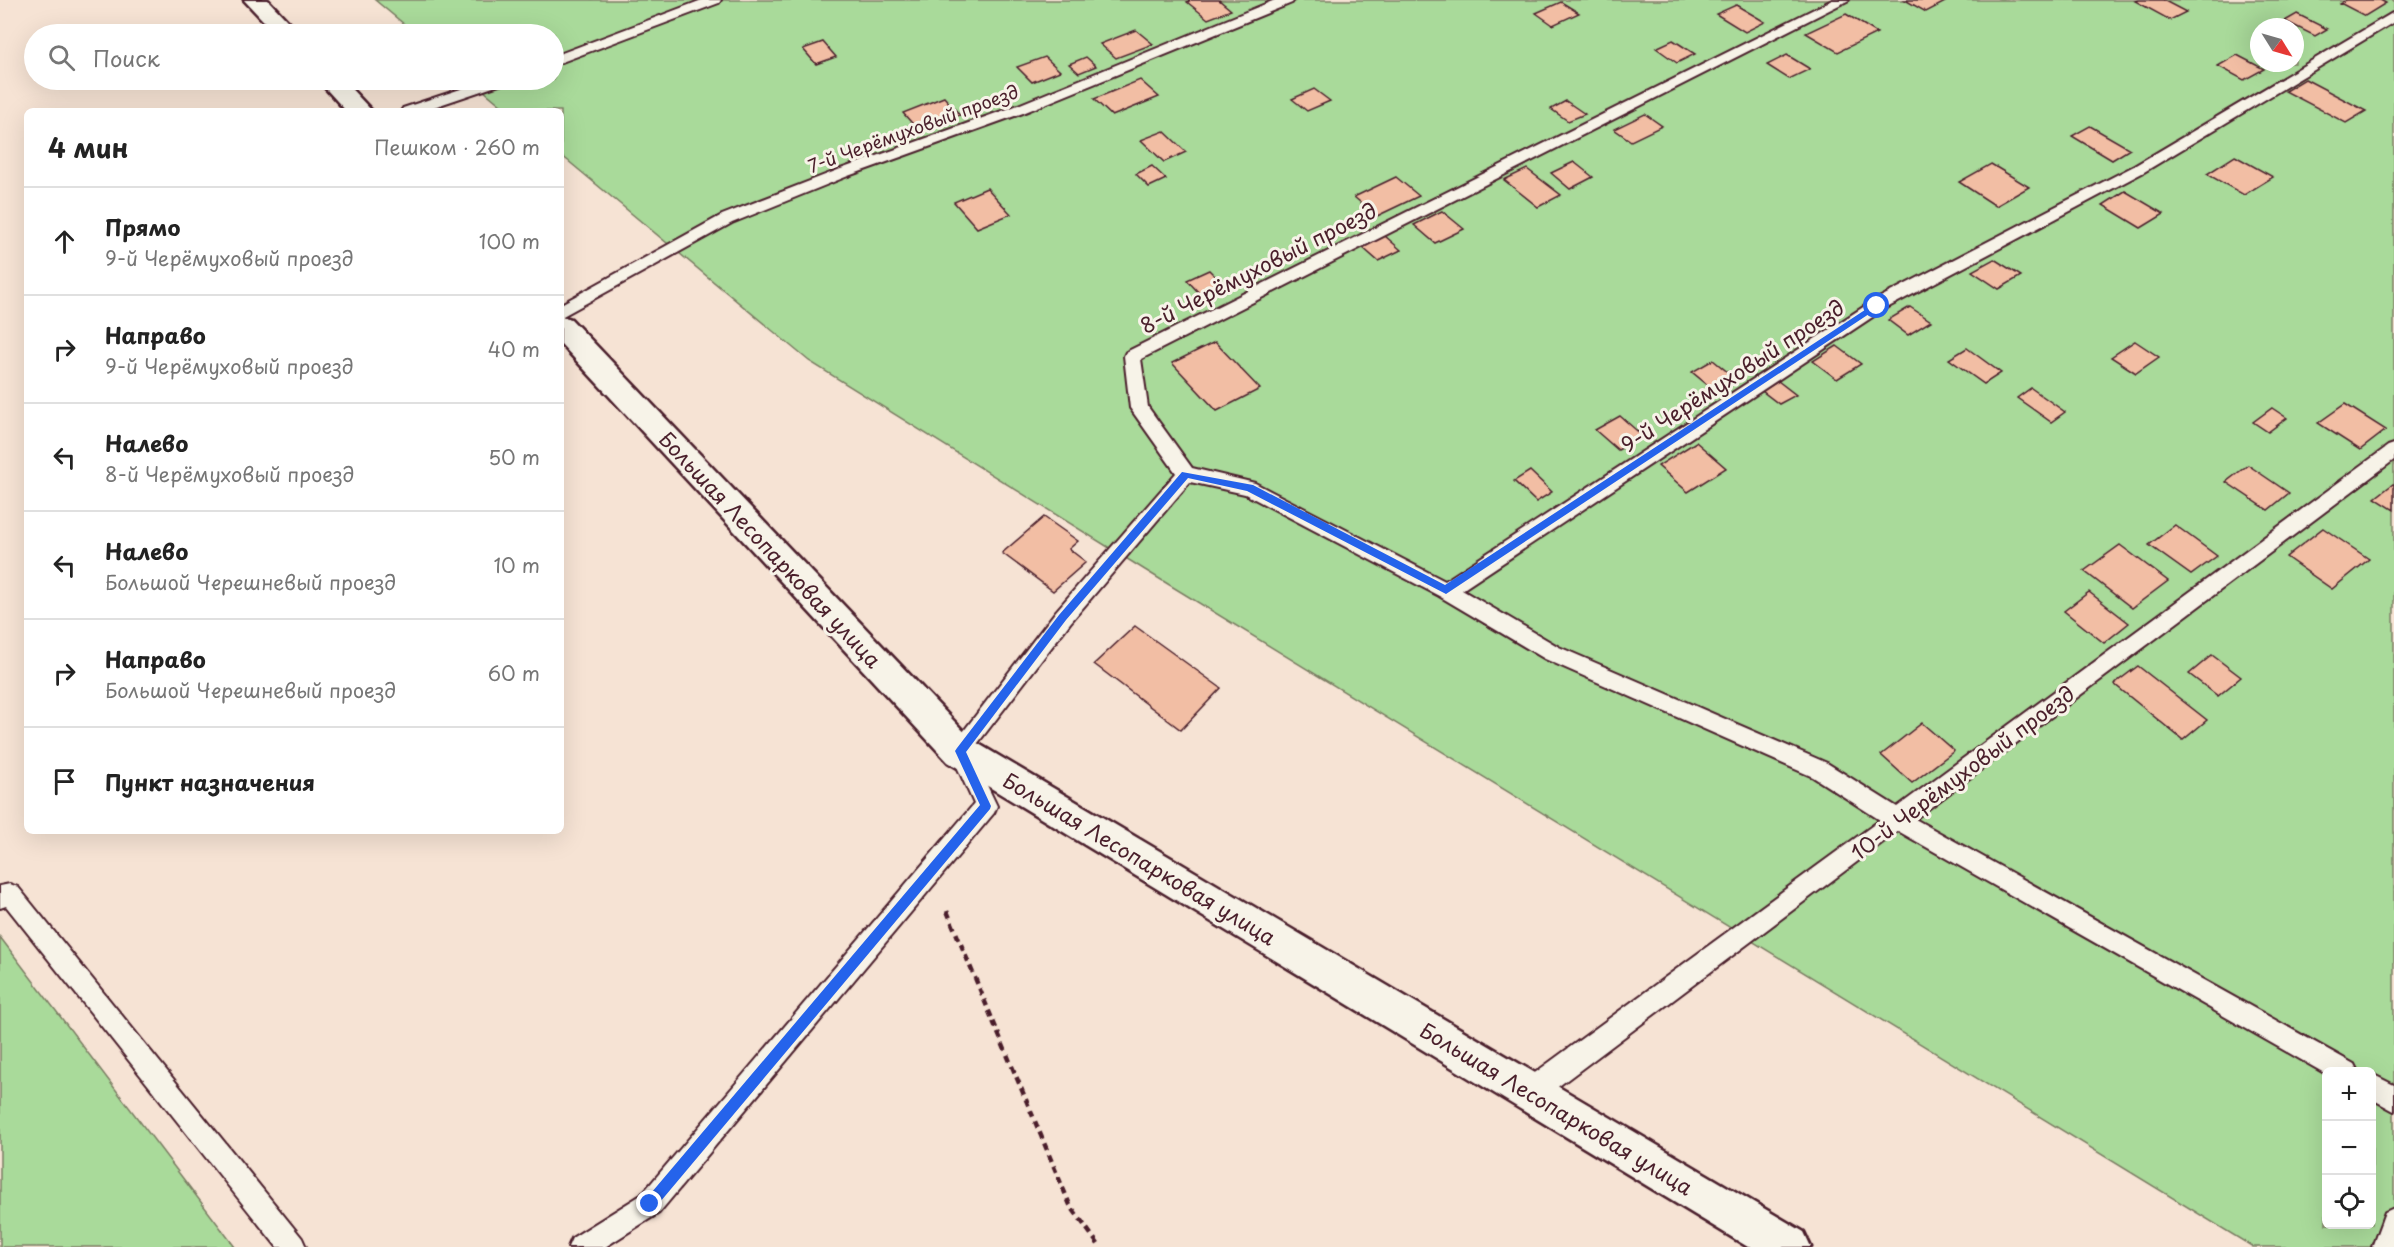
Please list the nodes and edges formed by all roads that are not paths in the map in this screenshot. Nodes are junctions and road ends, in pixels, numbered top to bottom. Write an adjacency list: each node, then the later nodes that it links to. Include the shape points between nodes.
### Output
1 (255, 0): 6 (main road)
2 (714, 0): 7 (lane)
3 (1287, 0): 12 (lane, 7-й Черёмуховый проезд, via 1018,110 727,219)
4 (1842, 0): 15 (lane, 8-й Черёмуховый проезд, via 1132,356 1139,408)
5 (2394, 16): 16 (lane, 9-й Черёмуховый проезд, via 2139,169 1877,306)
6 (278, 24)
7 (564, 57)
8 (340, 90): 10 (main road)
9 (470, 90): 11 (lane)
10 (357, 108)
11 (417, 108)
12 (564, 309)
13 (564, 329): 17 (main road, Большая Лесопарковая улица)
14 (2394, 451): 18 (lane, 10-й Черёмуховый проезд)
15 (1186, 474): 16 (lane, via 1250,488); 17 (lane, via 1063,617)
16 (1446, 590): 18 (lane, via 1552,652 1820,770)
17 (960, 751): 22 (main road, Большая Лесопарковая улица); 26 (lane, via 986,806 650,1204)
18 (1898, 820): 20 (lane); 22 (lane, 10-й Черёмуховый проезд)
19 (5, 896): 25 (lane)
20 (2339, 1067)
21 (2376, 1088): 23 (lane)
22 (1530, 1092): 27 (main road, Большая Лесопарковая улица)
23 (2394, 1099)
24 (2394, 1221): 28 (lane)
25 (293, 1247)
26 (581, 1247)
27 (1789, 1247)
28 (2385, 1247)

